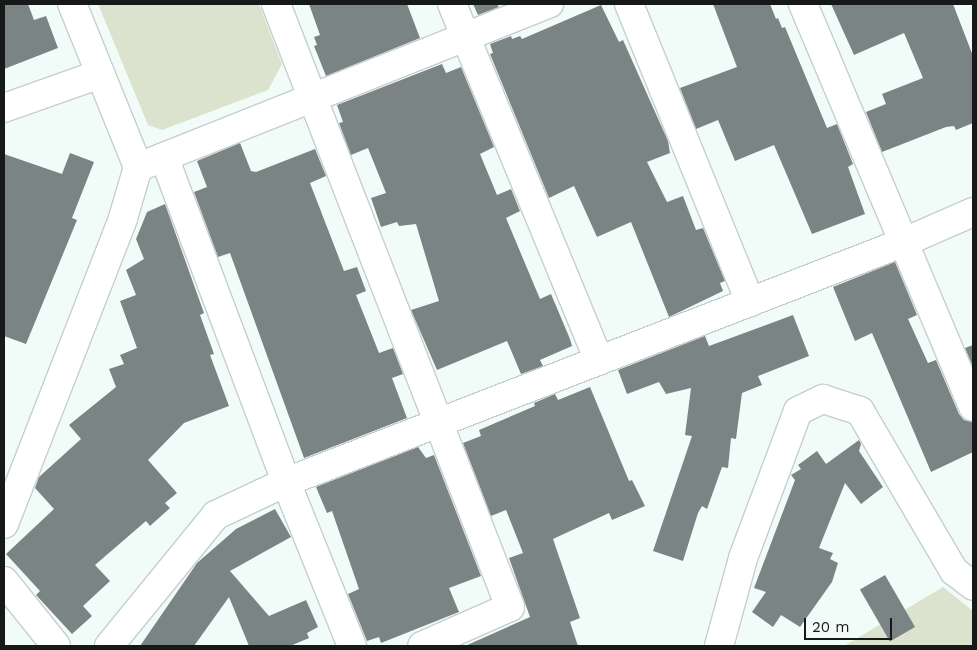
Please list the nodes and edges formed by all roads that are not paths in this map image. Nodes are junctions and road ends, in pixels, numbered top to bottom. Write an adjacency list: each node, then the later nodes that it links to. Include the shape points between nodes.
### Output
1 (72, 4): 8 (street)
2 (276, 4): 9 (street)
3 (452, 4): 7 (street)
4 (549, 4): 7 (street)
5 (629, 4): 15 (street)
6 (803, 4): 14 (street)
7 (465, 37): 9 (street); 16 (street)
8 (100, 74): 10 (street); 12 (street)
9 (313, 98): 11 (street); 18 (street)
10 (4, 108)
11 (164, 157): 12 (street); 19 (street)
12 (138, 167): 20 (street, via 123,218)
13 (973, 212): 14 (street)
14 (902, 243): 15 (street); 17 (street)
15 (750, 302): 16 (street)
16 (599, 361): 18 (street)
17 (973, 407)
18 (437, 424): 19 (street); 26 (street, via 510,607)
19 (286, 482): 24 (street, via 216,515); 25 (street)
20 (4, 524)
21 (4, 581): 23 (street)
22 (973, 586): 27 (street, via 954,571 860,412 823,399 798,411 743,558)
23 (56, 646)
24 (109, 646)
25 (352, 646)
26 (422, 646)
27 (719, 646)

